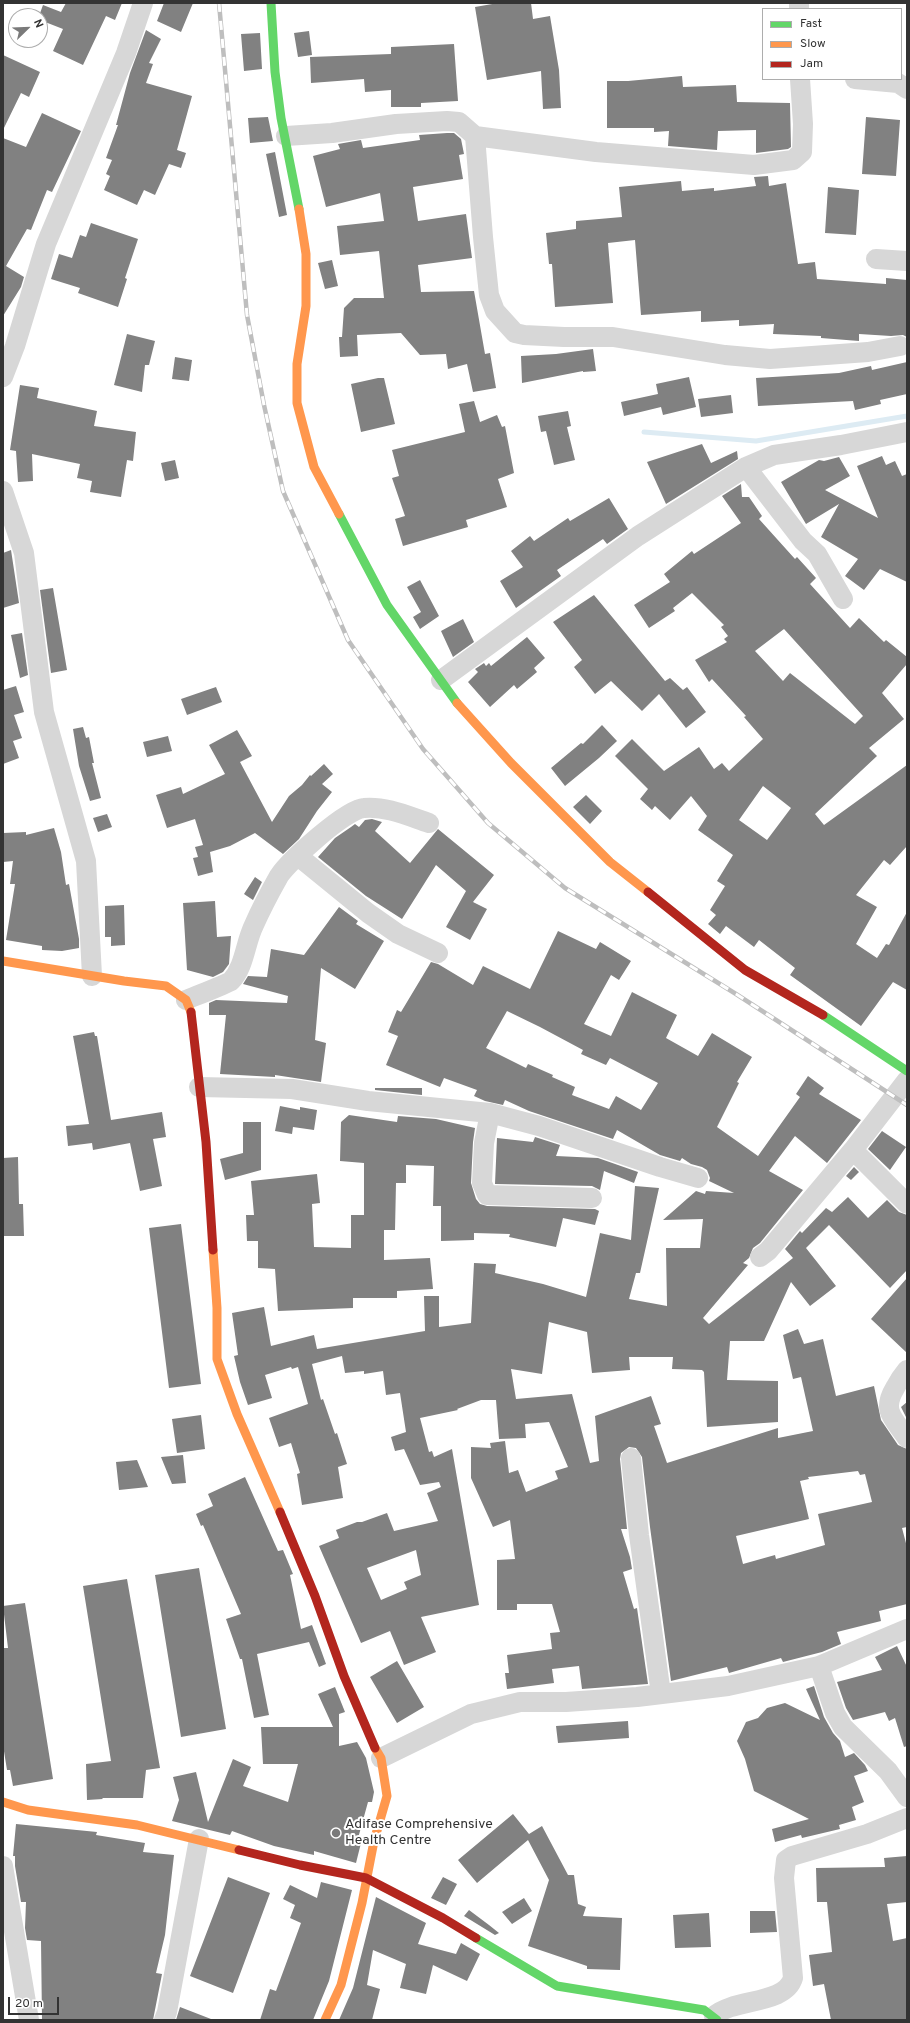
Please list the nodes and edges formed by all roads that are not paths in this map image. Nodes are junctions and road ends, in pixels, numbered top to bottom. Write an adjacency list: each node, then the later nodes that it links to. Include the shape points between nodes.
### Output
1 (143, 3): 11 (street, via 126,53 46,244)
2 (271, 3): 6 (street, via 275,72)
3 (800, 80): 7 (street, via 802,152 794,160 754,165 596,152)
4 (866, 80): 5 (street, via 898,83)
5 (907, 89)
6 (286, 136): 7 (street, via 447,121 459,122); 16 (street, via 306,254 306,306 297,364 297,403 314,467 387,605)
7 (475, 136): 10 (street, via 489,295 495,311 515,333 613,337 725,355 770,358 868,352)
8 (876, 259): 9 (street)
9 (907, 261)
10 (900, 346)
11 (3, 378)
12 (907, 432): 13 (street, via 774,455)
13 (746, 467): 15 (street, via 803,541 817,554); 16 (street, via 638,536)
14 (3, 491): 21 (street, via 24,553 44,712 86,862)
15 (843, 599)
16 (441, 680): 23 (street, via 459,707 511,763 610,862 745,970 813,1009)
17 (429, 823): 18 (street, via 379,808 362,808 329,829)
18 (298, 856): 19 (street, via 398,934); 22 (street, via 280,875 253,926 239,970 229,982)
19 (438, 953)
20 (3, 961): 21 (street)
21 (92, 976): 22 (street, via 166,986)
22 (186, 1000): 25 (street, via 192,1015)
23 (907, 1071)
24 (907, 1080): 27 (street)
25 (199, 1087): 26 (street, via 292,1089 368,1101); 38 (street, via 209,1173 217,1308 217,1359 315,1596 371,1743)
26 (490, 1113): 28 (street, via 539,1126); 29 (street, via 484,1143 482,1182 487,1194)
27 (852, 1150): 30 (street); 31 (street, via 768,1251)
28 (698, 1178)
29 (592, 1198)
30 (907, 1204)
31 (760, 1257)
32 (907, 1370): 33 (street, via 888,1398 887,1407)
33 (907, 1438)
34 (631, 1458): 37 (street)
35 (907, 1629): 36 (street)
36 (819, 1666): 37 (street, via 728,1686); 39 (street, via 835,1713 843,1727 888,1771)
37 (661, 1694): 38 (street, via 566,1702 520,1702 471,1714)
38 (381, 1758): 44 (street, via 387,1796)
39 (907, 1796)
40 (3, 1802): 42 (street, via 28,1810 137,1825)
41 (907, 1818): 45 (street, via 786,1860 784,1878 793,1978 791,1985 785,1991 771,1996 726,2007)
42 (199, 1839): 44 (street, via 300,1865); 47 (street)
43 (3, 1866): 46 (street)
44 (366, 1878): 45 (street, via 443,1918 557,1986 704,2010); 48 (street, via 341,1986)
45 (716, 2018)
46 (29, 2020)
47 (164, 2020)
48 (325, 2020)

